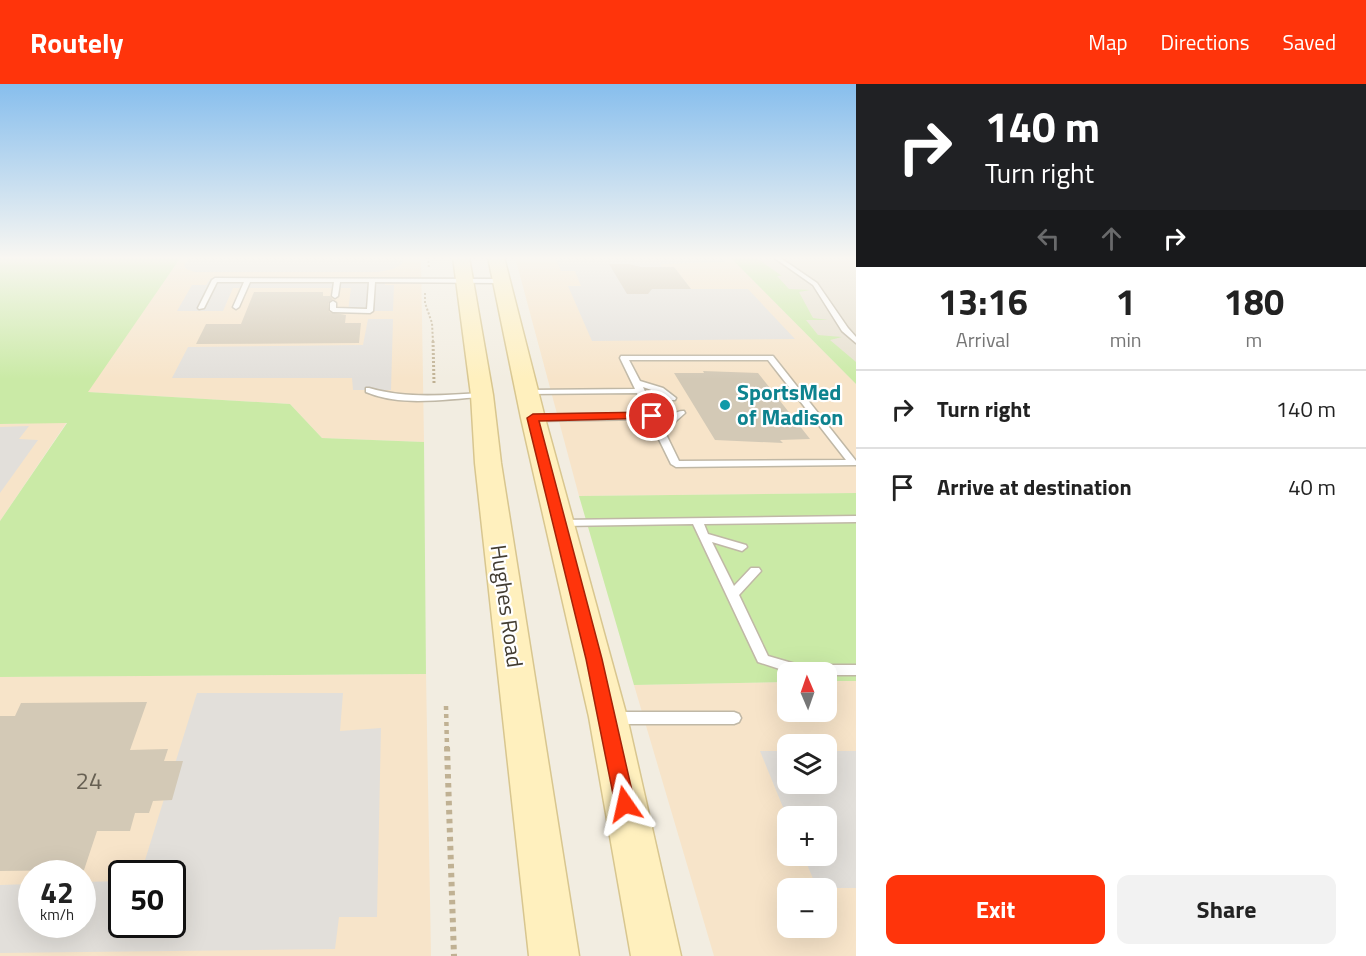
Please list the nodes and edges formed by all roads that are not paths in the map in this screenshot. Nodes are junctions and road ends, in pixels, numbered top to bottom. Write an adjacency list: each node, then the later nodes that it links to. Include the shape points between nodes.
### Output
1 (207, 298): 9 (lane)
2 (240, 298): 8 (lane)
3 (334, 298): 4 (lane, via 333,310 370,311)
4 (371, 298)
5 (467, 298): 13 (main road, Hughes Road)
6 (505, 298): 15 (main road)
7 (824, 298): 10 (lane)
8 (236, 307)
9 (201, 308)
10 (856, 341)
11 (638, 387): 14 (lane, via 660,390); 15 (lane); 17 (lane); 18 (lane, via 624,358 770,358 853,463 676,464)
12 (369, 390): 13 (lane, via 376,395 395,397)
13 (482, 395): 29 (main road, Hughes Road)
14 (672, 398)
15 (530, 405): 17 (lane); 21 (main road)
16 (681, 413): 18 (lane)
17 (652, 416): 18 (lane)
18 (656, 425)
19 (856, 519): 20 (lane)
20 (697, 521): 21 (lane); 22 (lane)
21 (560, 523): 27 (main road)
22 (704, 536): 23 (lane); 25 (lane)
23 (742, 547)
24 (755, 571): 25 (lane)
25 (732, 595): 26 (lane, via 763,659 799,670)
26 (856, 670)
27 (608, 717): 28 (lane); 30 (main road)
28 (734, 718)
29 (554, 956)
30 (656, 956)

